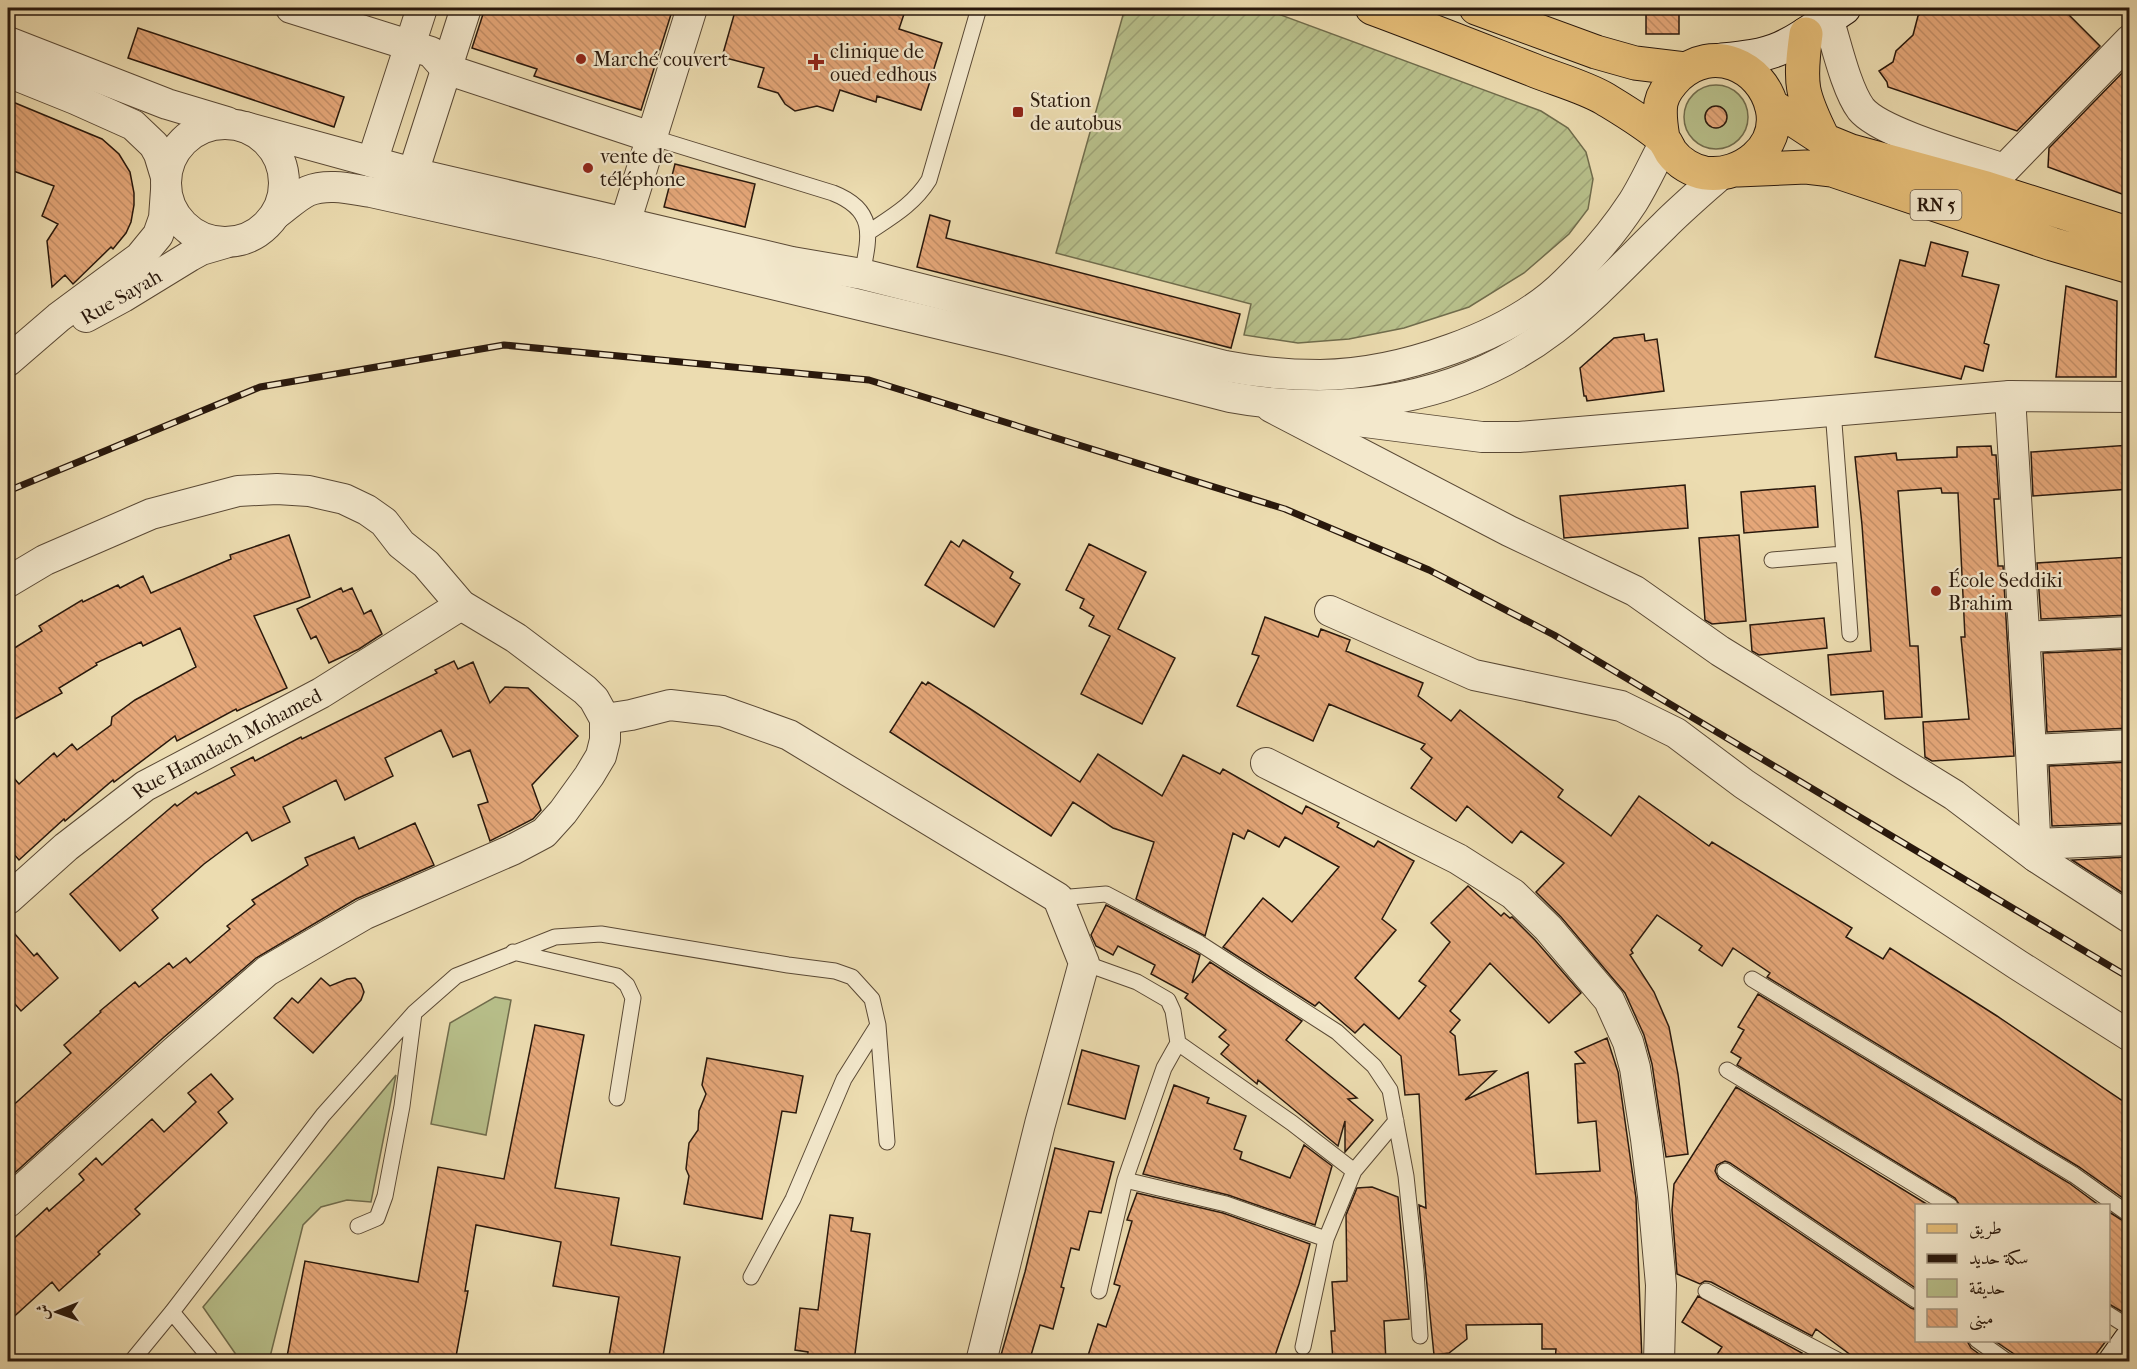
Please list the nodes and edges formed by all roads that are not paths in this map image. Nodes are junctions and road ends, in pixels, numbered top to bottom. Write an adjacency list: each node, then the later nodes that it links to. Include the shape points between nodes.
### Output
1 (291, 8): 11 (street)
2 (422, 8): 11 (street)
3 (466, 8): 13 (street)
4 (692, 8): 18 (street)
5 (979, 8): 28 (lane, via 929,180 909,206)
6 (1372, 8): 19 (main road, via 1603,98)
7 (1476, 8): 14 (main road, via 1596,52 1635,63)
8 (1826, 20): 12 (street, via 1782,48); 16 (street, via 1785,56 1774,73); 20 (main road, via 1801,67 1807,106); 24 (street, via 1850,87 1869,117)
9 (2130, 40): 24 (street)
10 (8, 42): 17 (street, via 167,104)
11 (411, 44): 13 (street, via 431,52); 21 (street)
12 (1722, 60): 14 (main road); 16 (main road, via 1757,77)
13 (446, 69): 18 (street); 23 (street)
14 (1685, 69): 19 (main road, via 1671,82 1662,100 1659,119)
15 (8, 72): 25 (street, via 118,117 145,134 159,154)
16 (1769, 99): 20 (main road, RN 5); 22 (main road, via 1772,129 1765,146 1754,160)
17 (239, 126): 21 (street); 25 (street, via 206,127 194,132 174,151); 26 (street, via 267,141 281,163 284,189)
18 (651, 137): 27 (street); 28 (lane, via 846,198 857,205)
19 (1664, 140): 22 (main road, via 1686,166 1703,173); 32 (street, via 1634,200 1614,229 1565,284 1521,318 1447,351 1360,371 1291,374 1225,366)
20 (1824, 140): 24 (main road, RN 5, via 1851,151)
21 (372, 162): 23 (street)
22 (1730, 172): 31 (main road, RN 5, via 1806,167 1832,170); 36 (street, via 1664,225 1553,330 1475,375 1433,391)
23 (413, 173): 27 (street)
24 (1995, 179): 29 (main road, RN 5)
25 (166, 183): 30 (street, via 173,214 181,224 201,238); 33 (street, Rue Sayah, via 164,218 158,235 140,257)
26 (276, 214): 30 (street, via 254,235); 37 (street, via 308,192 323,187 371,192 601,243)
27 (625, 223): 32 (street)
28 (869, 232): 32 (lane)
29 (2130, 234)
30 (225, 243): 33 (street, Rue Sayah, via 201,250)
31 (2130, 267)
32 (862, 274)
33 (12, 357)
34 (2010, 396): 35 (street); 38 (street); 47 (street)
35 (2130, 397)
36 (1385, 400): 37 (street, via 1330,406); 39 (street, via 1407,418)
37 (1263, 403): 39 (street, via 1314,415); 53 (street, via 1509,531 1635,591 1720,651 1954,795)
38 (1833, 410): 39 (street, via 1519,437); 40 (lane)
39 (1447, 433)
40 (1844, 554): 41 (lane); 46 (lane)
41 (1772, 560)
42 (8, 582): 43 (street, via 45,560 151,514 238,491 277,489 344,499 368,510 426,564)
43 (460, 605): 48 (street, via 516,638 585,690); 55 (street, Rue Hamdach Mohamed, via 321,693 145,786 66,847)
44 (1330, 611): 62 (street, via 1474,675 1621,706 1676,733 1744,784)
45 (2130, 632): 47 (street)
46 (1850, 634)
47 (2024, 637): 50 (street)
48 (605, 719): 54 (street, via 670,705 722,711 789,735); 71 (street, via 601,756 544,833 365,914 267,972)
49 (2130, 745): 50 (street)
50 (2031, 750): 53 (street)
51 (1266, 763): 90 (street, via 1458,859 1513,894 1548,928 1609,1000 1630,1051 1646,1139 1661,1285)
52 (2130, 840): 53 (street)
53 (2036, 851): 56 (street)
54 (1058, 898): 58 (street); 66 (lane, via 1106,894 1199,943 1337,1032 1374,1066 1390,1090)
55 (8, 899)
56 (2130, 918)
57 (513, 952): 60 (lane, via 456,976); 61 (lane, via 555,937 601,934 836,971 852,977 872,999); 65 (lane, via 617,976 627,985 633,998)
58 (1084, 963): 63 (lane, via 1137,982 1168,1000); 89 (street)
59 (1752, 979): 73 (lane, via 2074,1175)
60 (414, 1013): 74 (lane, via 385,1196 377,1218); 80 (lane, via 323,1115)
61 (878, 1025): 67 (lane); 76 (lane, via 844,1079 793,1199)
62 (2130, 1036)
63 (1178, 1043): 68 (lane); 70 (lane, via 1164,1068)
64 (1727, 1070): 72 (lane)
65 (617, 1098)
66 (1396, 1121): 68 (lane); 83 (lane, via 1406,1176)
67 (887, 1142)
68 (1354, 1171): 75 (lane)
69 (1725, 1171): 79 (lane)
70 (1125, 1180): 75 (lane, via 1226,1204); 77 (lane)
71 (8, 1202)
72 (1947, 1204)
73 (2130, 1215)
74 (358, 1226)
75 (1326, 1239): 86 (lane)
76 (751, 1277)
77 (1099, 1291)
78 (1706, 1291): 91 (lane)
79 (1915, 1299)
80 (172, 1312): 87 (lane); 88 (lane)
81 (2110, 1315): 82 (lane)
82 (2130, 1328)
83 (1420, 1336)
84 (2130, 1341): 93 (street)
85 (1978, 1342): 92 (lane)
86 (1303, 1347)
87 (131, 1362)
88 (210, 1362)
89 (981, 1362)
90 (1659, 1362)
91 (1841, 1362)
92 (2008, 1362)
93 (2115, 1362)

